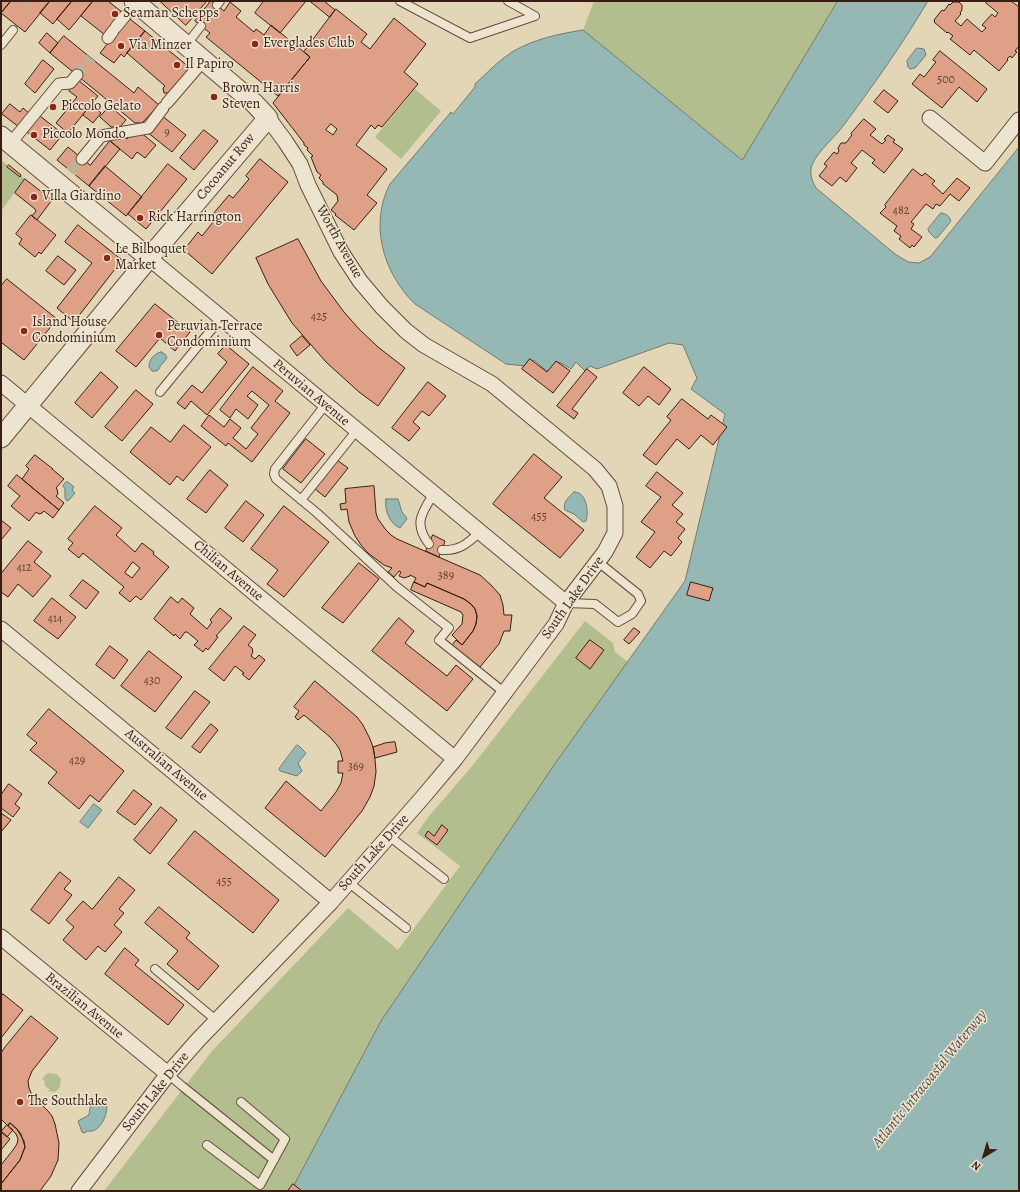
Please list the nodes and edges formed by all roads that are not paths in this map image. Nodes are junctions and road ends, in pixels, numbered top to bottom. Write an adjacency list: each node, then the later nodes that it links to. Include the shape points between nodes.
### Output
1 (400, 1): 2 (lane, via 470,38 535,16)
2 (508, 1)
3 (129, 9): 6 (street); 7 (street, Worth Avenue)
4 (201, 26): 7 (lane)
5 (13, 30): 8 (lane)
6 (112, 32)
7 (186, 44): 9 (street, Worth Avenue)
8 (1, 45)
9 (204, 60): 11 (street, Worth Avenue); 15 (street, via 148,128 101,136)
10 (77, 75): 14 (street, via 70,83 59,84)
11 (268, 118): 16 (street, Cocoanut Row); 24 (street, Worth Avenue, via 300,164 341,252 360,281 382,307 424,345 492,384 590,465)
12 (930, 118): 13 (street, via 985,163)
13 (1019, 120)
14 (6, 140): 16 (street, Peruvian Avenue)
15 (82, 159)
16 (149, 258): 17 (street, Peruvian Avenue); 21 (street, Cocoanut Row)
17 (221, 318): 19 (lane); 20 (street, Peruvian Avenue)
18 (1, 383): 21 (street, Chilian Avenue)
19 (160, 392)
20 (326, 404): 22 (street, Peruvian Avenue); 26 (lane, via 275,469 276,479)
21 (28, 405): 23 (street, Cocoanut Row); 34 (street, Chilian Avenue)
22 (357, 430): 25 (street, Peruvian Avenue); 26 (lane)
23 (1, 438)
24 (609, 486): 30 (street, South Lake Drive, via 615,506 615,533)
25 (434, 493): 27 (street, Peruvian Avenue); 28 (lane, via 421,515 420,527)
26 (301, 500): 33 (lane, via 397,587 449,628 439,640)
27 (480, 532): 29 (lane, via 467,544); 31 (street, Peruvian Avenue)
28 (429, 544)
29 (442, 550)
30 (597, 562): 31 (street, South Lake Drive); 31 (lane, via 638,594 641,601 632,614 618,622 595,604)
31 (566, 603): 33 (street, South Lake Drive, via 556,624)
32 (1, 629): 38 (street, Australian Avenue)
33 (505, 692): 34 (street, South Lake Drive)
34 (455, 759): 35 (street, South Lake Drive)
35 (389, 836): 36 (lane); 37 (street, South Lake Drive)
36 (444, 879)
37 (348, 882): 38 (street, South Lake Drive); 39 (lane)
38 (331, 902): 42 (street, South Lake Drive)
39 (406, 928)
40 (1, 937): 43 (street, Brazilian Avenue)
41 (155, 969): 42 (lane)
42 (217, 1021): 43 (street, South Lake Drive)
43 (168, 1074): 46 (lane); 47 (street, South Lake Drive)
44 (241, 1102): 46 (lane, via 285,1139)
45 (207, 1145): 46 (lane, via 260,1185)
46 (274, 1160)
47 (79, 1191)

